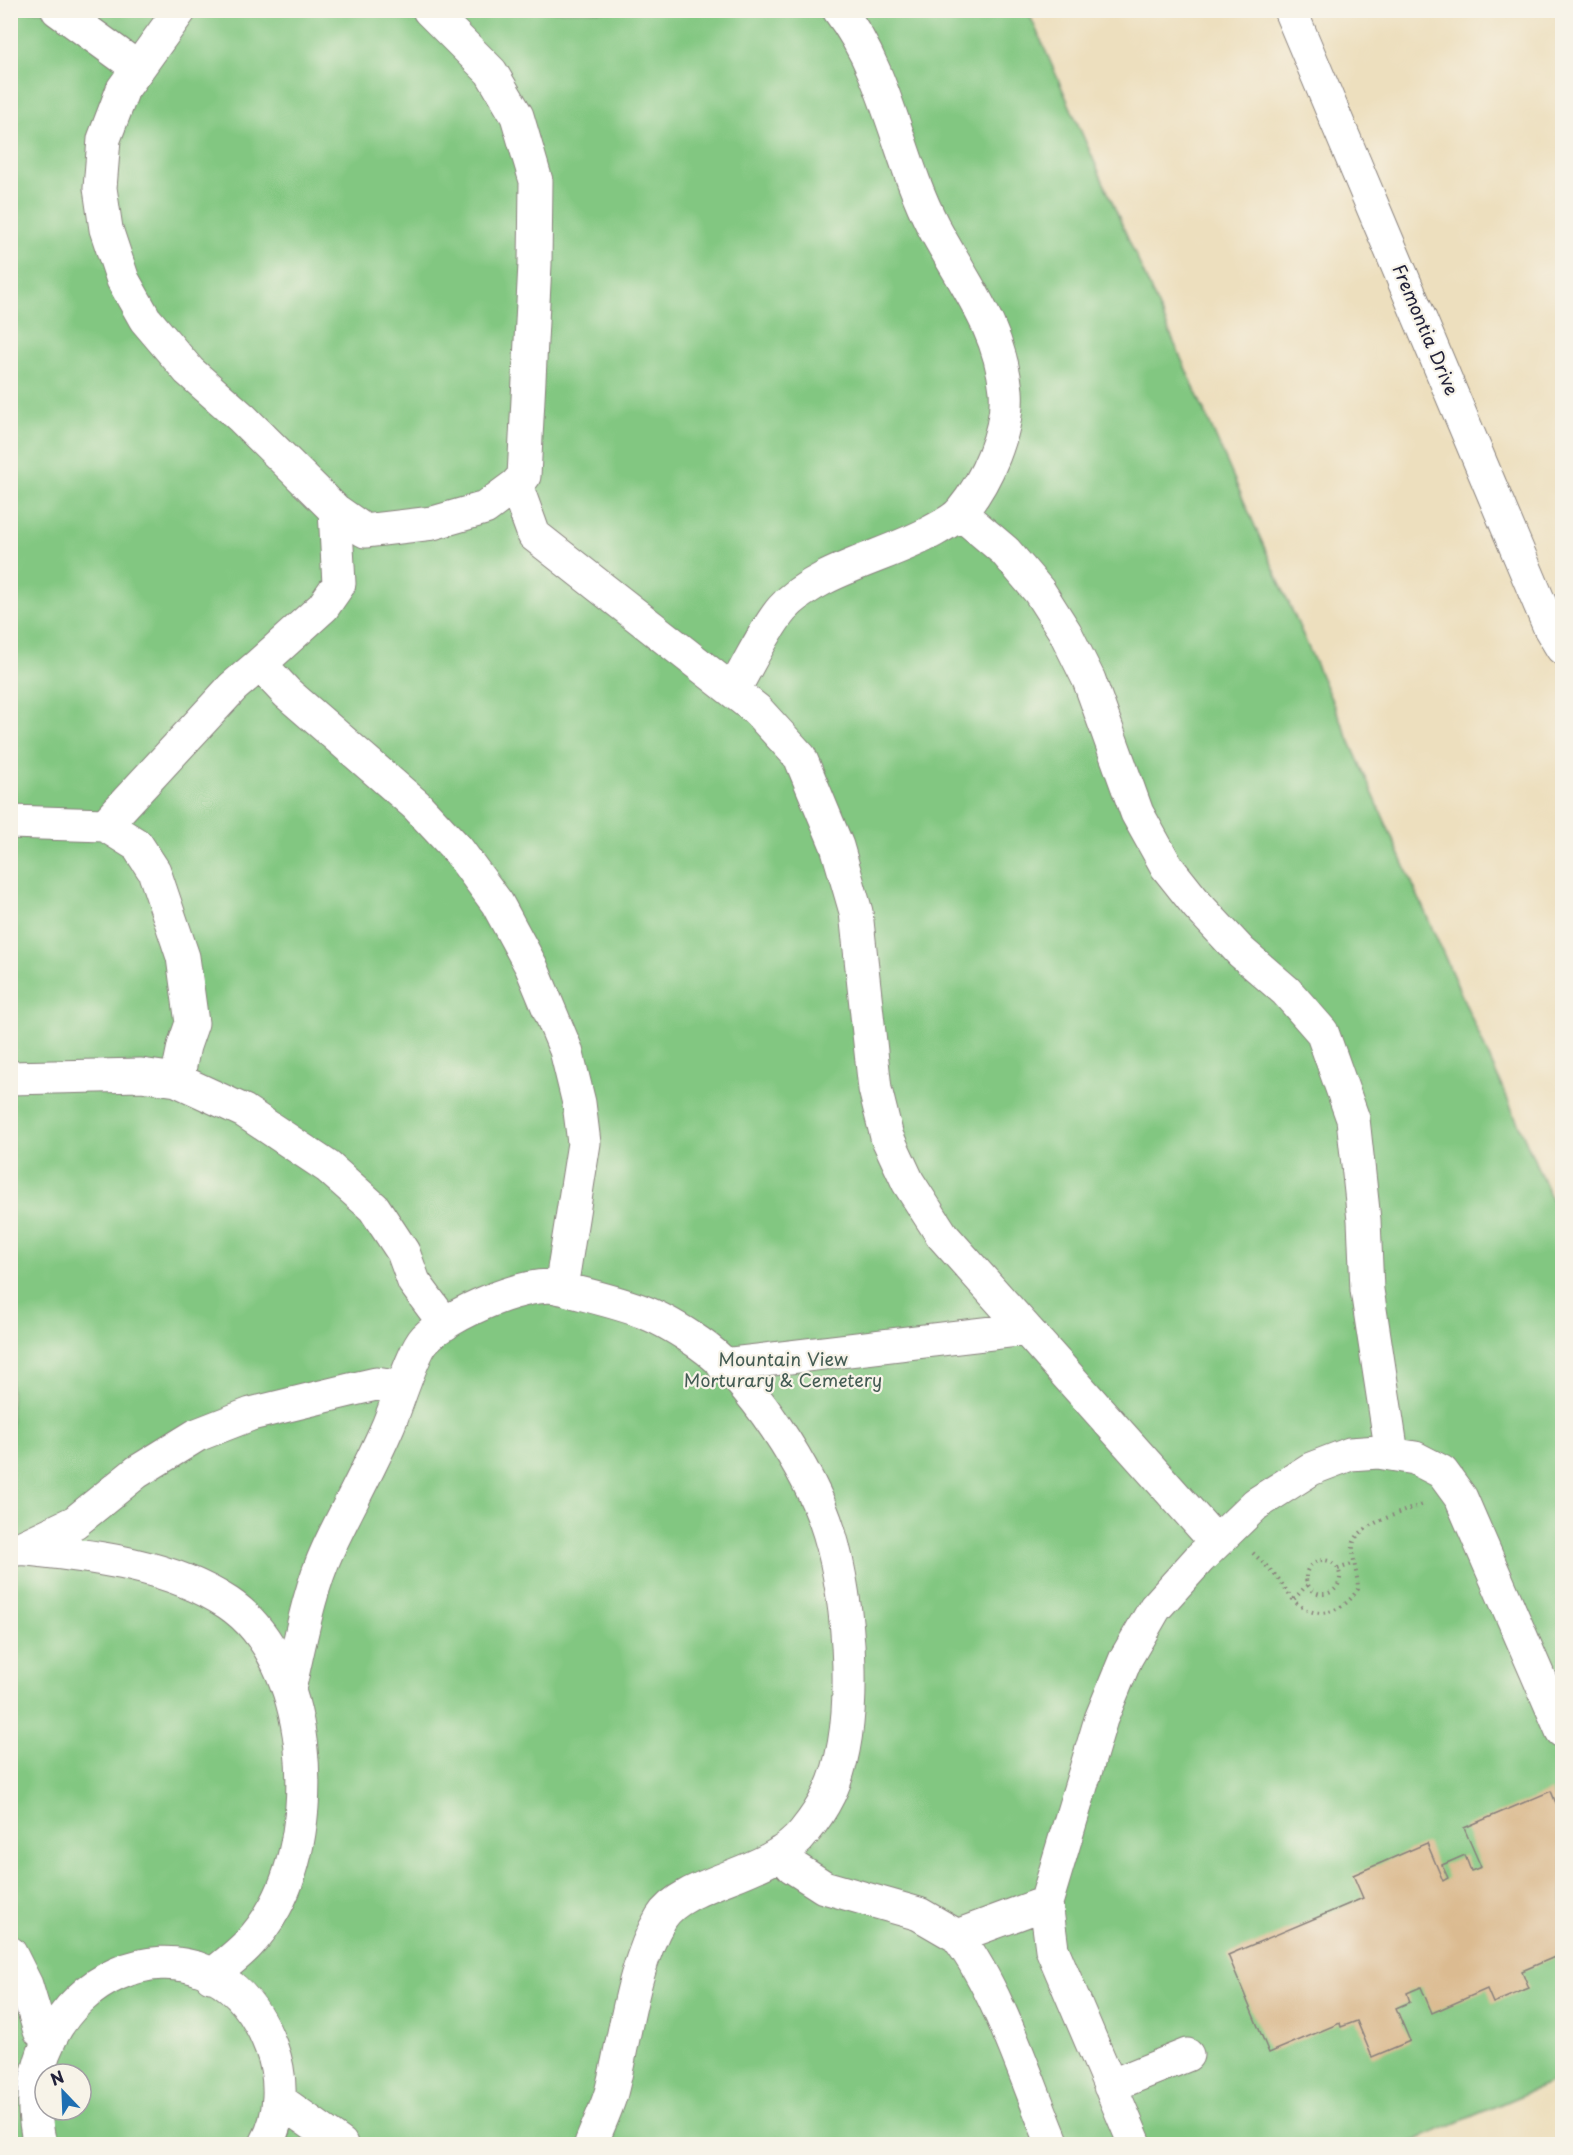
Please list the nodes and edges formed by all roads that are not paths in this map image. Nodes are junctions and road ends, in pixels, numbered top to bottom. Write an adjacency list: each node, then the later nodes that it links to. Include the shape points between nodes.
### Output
1 (58, 10): 6 (street)
2 (180, 10): 6 (street)
3 (429, 10): 7 (street, via 491,72 517,116 536,181 524,476)
4 (838, 10): 9 (street, via 851,27 882,89 933,225 976,297 997,346 1006,392 1001,435 980,482)
5 (1290, 10): 10 (street, Fremontia Drive, via 1550,628)
6 (138, 68): 8 (street, via 123,88 104,139 100,188 106,229 123,280 146,319 189,371)
7 (516, 485): 8 (street, via 485,508 433,523 364,531); 12 (street, via 534,535)
8 (335, 510): 11 (street, via 339,584 323,607)
9 (960, 513): 12 (street, via 908,545 810,588 783,609); 22 (street, via 1005,551 1039,591 1065,632 1089,680 1137,813 1167,867 1241,952 1286,991 1322,1032 1353,1119 1367,1290)
10 (1563, 648)
11 (260, 664): 14 (street, via 233,687); 17 (street, via 287,693 416,805 458,850 497,903 531,966 566,1050 584,1143)
12 (733, 691): 19 (street, via 757,710 800,757 837,846 856,912 875,1089 887,1137 908,1182 942,1235)
13 (10, 822): 14 (street)
14 (105, 825): 16 (street, via 137,845 154,871 183,957 192,1023)
15 (10, 1077): 16 (street, via 141,1075)
16 (177, 1080): 18 (street, via 244,1111 328,1167 374,1208 403,1252 414,1282)
17 (561, 1288): 18 (street, via 552,1285 515,1292 467,1309); 20 (street, via 647,1313 700,1344)
18 (445, 1324): 21 (street, via 424,1339)
19 (1026, 1329): 20 (street); 23 (street)
20 (723, 1365): 27 (street, via 750,1391 778,1431 824,1522 840,1583 848,1643 849,1693 844,1737 830,1793 804,1834)
21 (402, 1388): 24 (street, via 376,1384 250,1414 197,1435 137,1472 75,1522); 25 (street, via 358,1492 327,1550 305,1619)
22 (1392, 1454): 23 (street, via 1350,1454 1311,1469 1256,1504); 26 (street, via 1415,1458 1442,1472 1456,1491)
23 (1223, 1536): 28 (street, via 1155,1608 1126,1659 1101,1719)
24 (15, 1550): 25 (street, via 154,1569 192,1583 229,1604 260,1630)
25 (289, 1689): 31 (street, via 302,1751 301,1808 292,1863 276,1906 251,1944)
26 (1563, 1731)
27 (780, 1853): 29 (street, via 793,1867 824,1887 919,1914); 35 (street, via 770,1861 691,1894 663,1915 649,1940)
28 (1046, 1903): 29 (street); 34 (street, via 1052,1949)
29 (957, 1936): 42 (street, via 989,1990)
30 (10, 1953): 32 (street, via 26,1985)
31 (211, 1976): 32 (street, via 180,1965 115,1969 59,2004); 36 (street, via 241,1998 264,2028 277,2063)
32 (40, 2031): 37 (street, via 29,2061 26,2094 31,2126)
33 (1187, 2055): 34 (street)
34 (1110, 2086): 43 (street)
35 (610, 2095): 40 (street); 41 (street)
36 (279, 2100): 38 (street); 39 (street)
37 (40, 2145)
38 (266, 2145)
39 (341, 2145)
40 (591, 2145)
41 (616, 2145)
42 (1053, 2145)
43 (1135, 2145)

